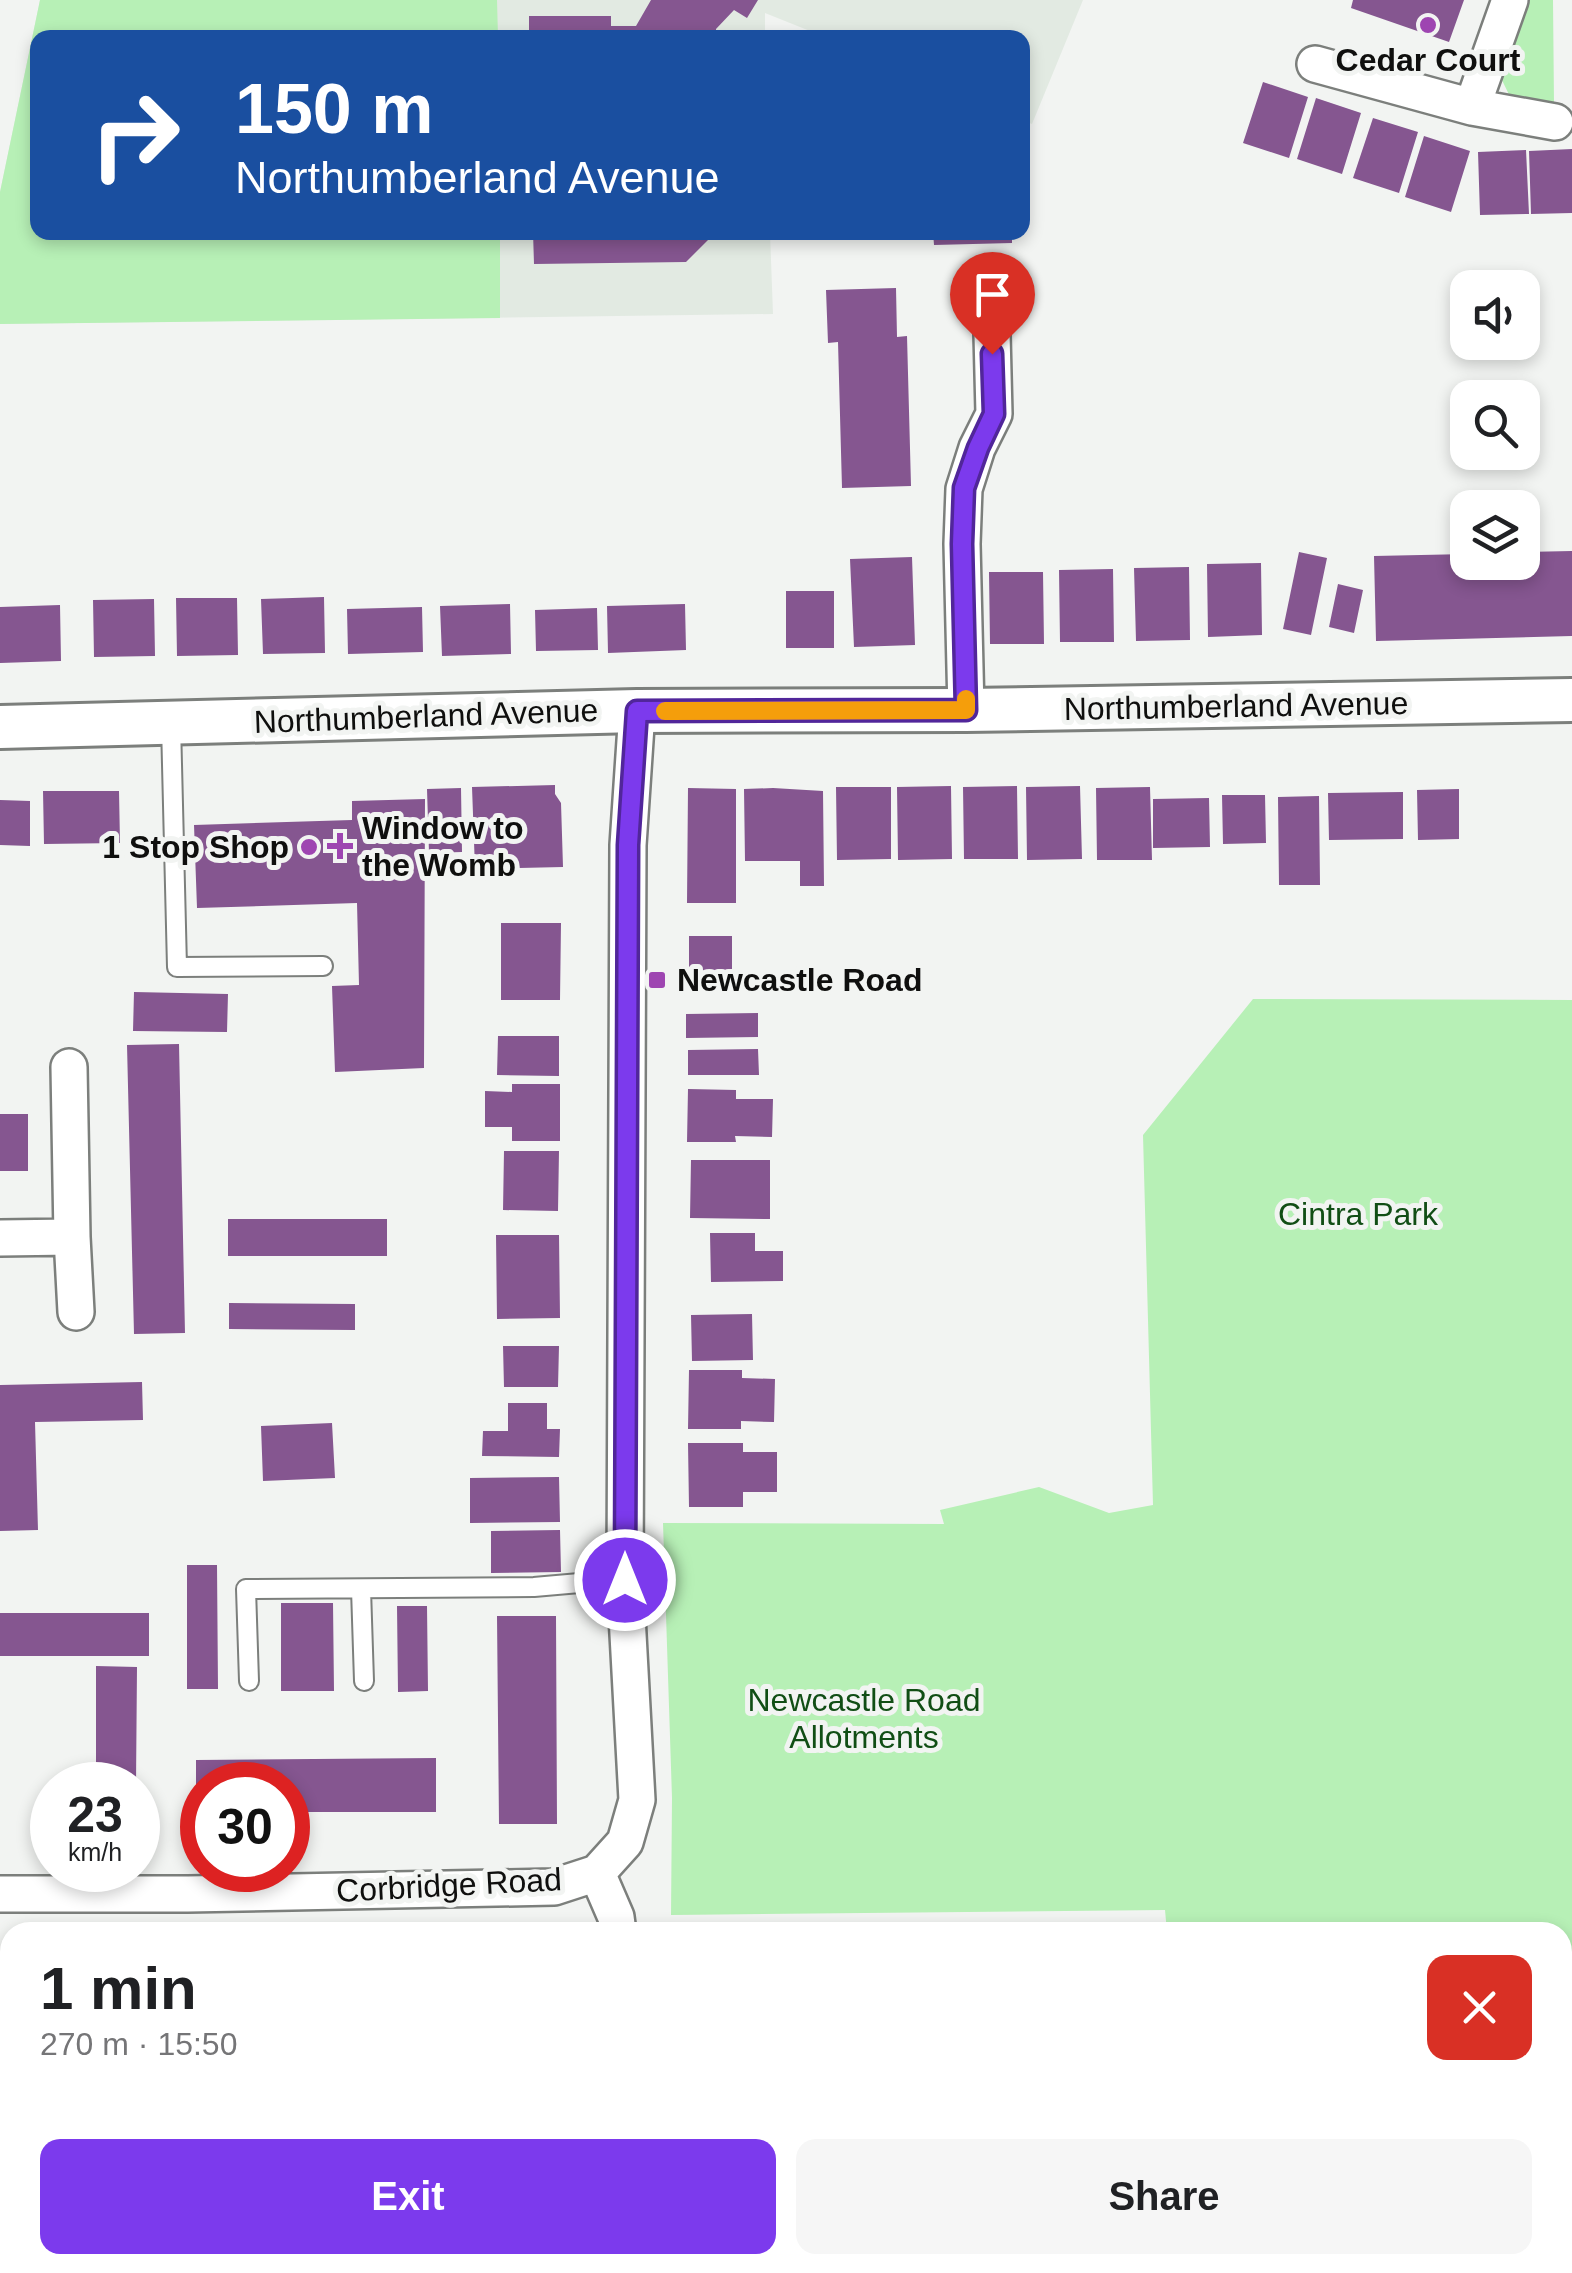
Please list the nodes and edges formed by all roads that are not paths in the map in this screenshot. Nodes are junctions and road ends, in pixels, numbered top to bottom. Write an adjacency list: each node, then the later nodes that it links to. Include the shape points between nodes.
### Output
1 (1510, 0): 3 (street)
2 (1316, 64): 3 (street)
3 (1472, 107): 4 (street)
4 (1555, 122)
5 (991, 294): 7 (street, via 994,414 964,488)
6 (1572, 700): 7 (street, Northumberland Avenue)
7 (966, 710): 8 (street, Northumberland Avenue)
8 (637, 711): 9 (street, Northumberland Avenue); 16 (street, via 628,863)
9 (171, 723): 10 (street, Northumberland Avenue); 11 (lane, via 176,967)
10 (0, 728)
11 (323, 966)
12 (69, 1066): 13 (street)
13 (72, 1237): 14 (street); 15 (street)
14 (0, 1238)
15 (76, 1312)
16 (625, 1580): 17 (lane); 20 (street, via 637,1800 625,1842)
17 (361, 1589): 18 (lane, via 246,1589); 19 (lane)
18 (249, 1681)
19 (364, 1681)
20 (597, 1873): 21 (street, Corbridge Road, via 554,1886); 22 (street)
21 (0, 1894)
22 (617, 1922)

